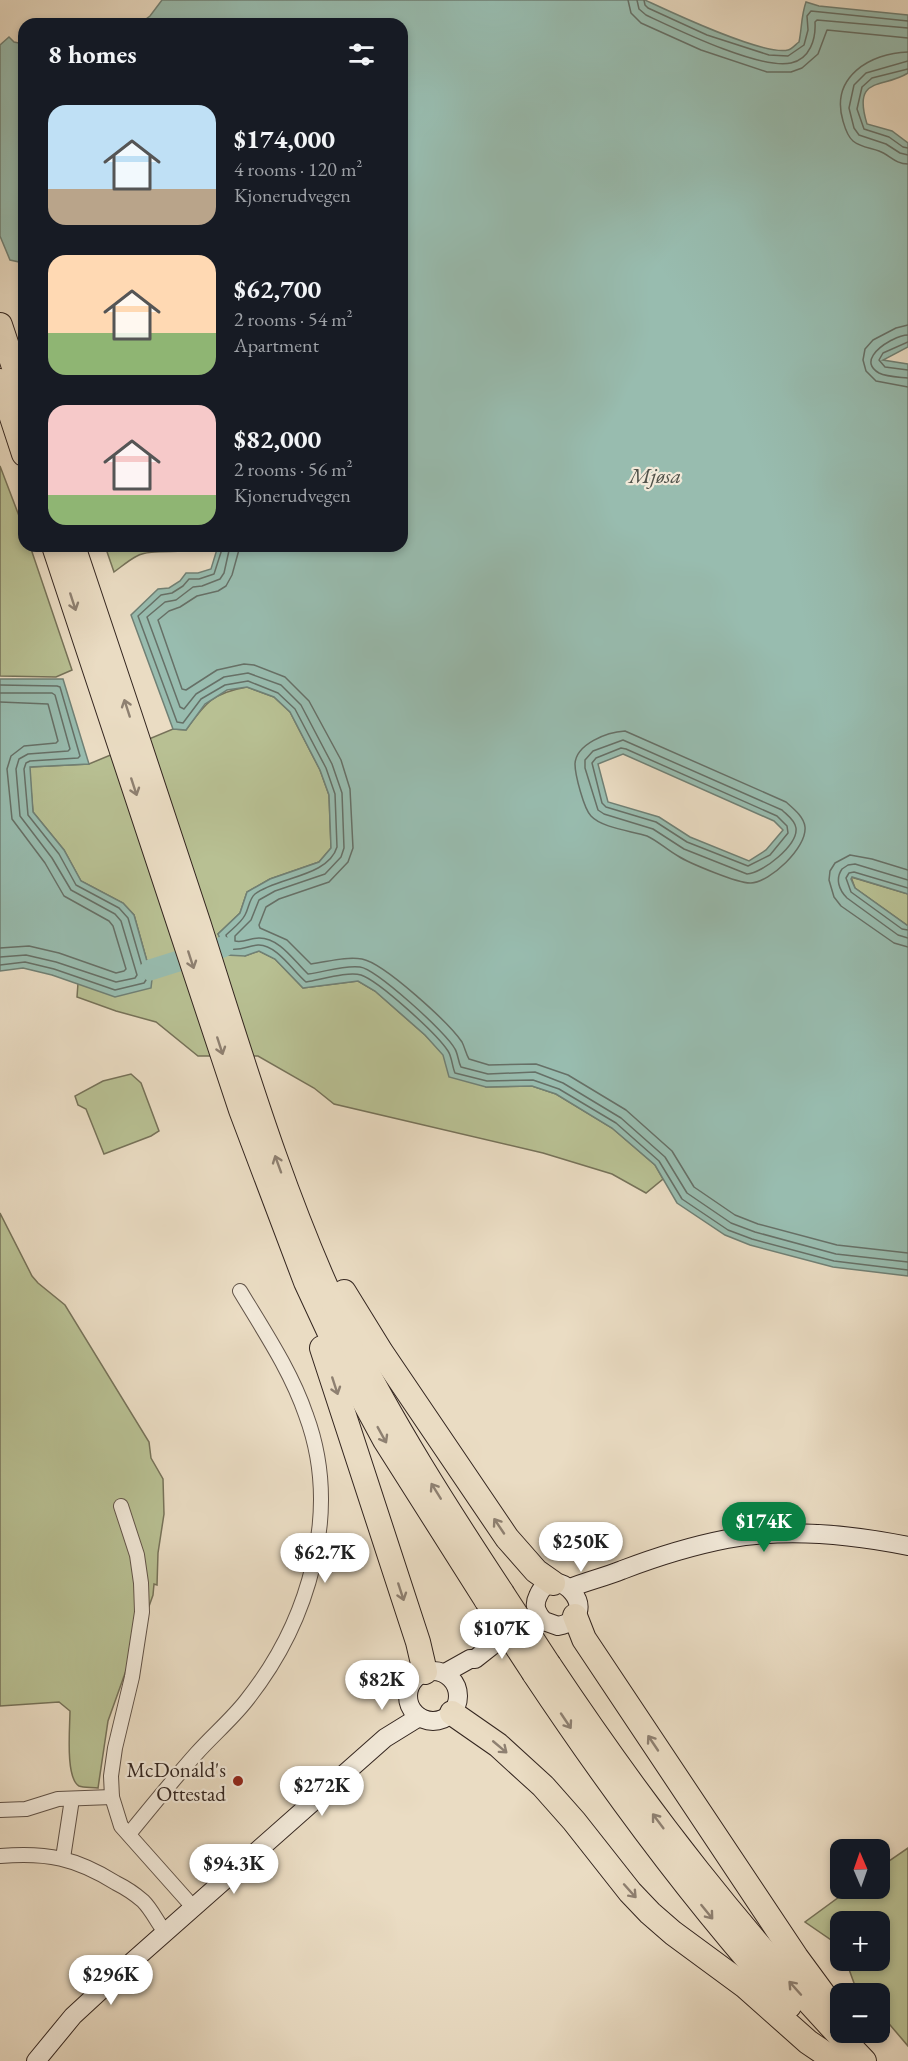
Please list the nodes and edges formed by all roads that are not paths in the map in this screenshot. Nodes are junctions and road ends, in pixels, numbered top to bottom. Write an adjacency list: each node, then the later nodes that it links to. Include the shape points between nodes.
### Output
1 (0, 325): 2 (highway)
2 (18, 379)
3 (0, 381): 4 (highway)
4 (18, 436)
5 (56, 552): 7 (highway, one-way to 7)
6 (75, 552): 7 (highway, one-way to 6)
7 (189, 926): 8 (highway, via 241,1110)
8 (292, 1225): 12 (highway, one-way to 8, via 530,1566 507,1538 375,1343 330,1268); 17 (highway, bridge, via 322,1319 365,1404 400,1466); 18 (highway, one-way to 18, via 309,1314 414,1632)
9 (240, 1291): 25 (street, via 275,1349 307,1416 319,1467 318,1547 300,1605 271,1664 246,1701 196,1753)
10 (121, 1506): 22 (street, via 137,1555 142,1612 115,1748)
11 (908, 1546): 12 (main road, via 826,1535 764,1535 701,1545 659,1557 601,1576)
12 (569, 1597): 13 (main road, via 541,1591); 14 (main road, via 567,1623 558,1626); 30 (highway, one-way to 12, via 581,1635)
13 (536, 1604): 14 (main road); 15 (main road)
14 (544, 1621): 15 (main road)
15 (507, 1634): 16 (main road)
16 (475, 1659): 18 (main road); 19 (main road)
17 (542, 1669): 33 (highway, one-way to 33, via 600,1770 682,1881); 34 (highway, one-way to 17, via 764,1953 696,1871)
18 (435, 1672): 19 (main road, via 453,1680); 20 (main road, via 417,1676 411,1683 407,1697)
19 (458, 1688): 21 (main road)
20 (414, 1712): 21 (main road, via 433,1722); 28 (main road)
21 (452, 1713): 33 (highway, one-way to 33, via 498,1745 543,1786 650,1913 745,1986 808,2042)
22 (112, 1797): 23 (street); 25 (street, via 122,1826)
23 (72, 1799): 24 (street); 27 (street)
24 (0, 1810)
25 (129, 1834): 28 (street)
26 (0, 1856): 27 (street)
27 (63, 1858): 29 (street, via 99,1872 134,1893)
28 (193, 1907): 29 (main road)
29 (165, 1932): 32 (main road, via 73,2016)
30 (830, 2003)
31 (862, 2043): 35 (highway)
32 (36, 2061)
33 (838, 2061)
34 (864, 2061)
35 (877, 2061)

